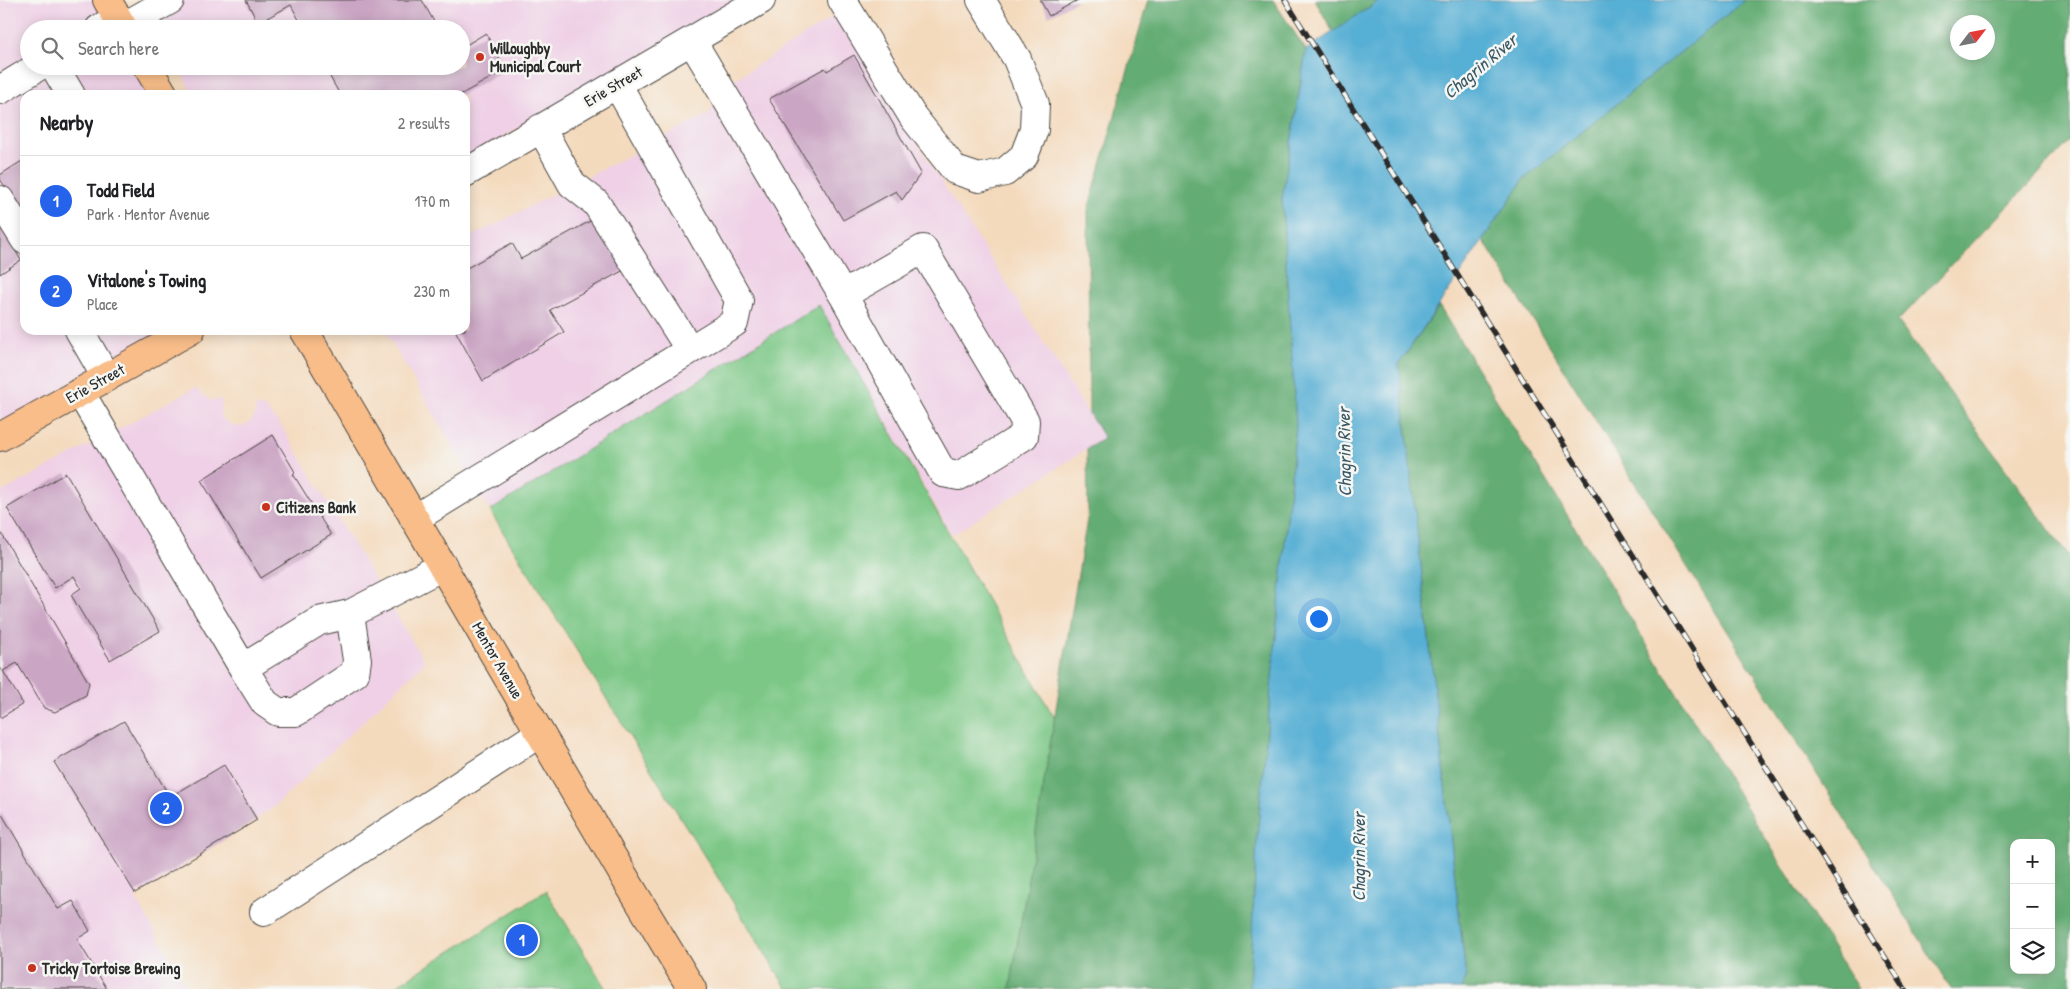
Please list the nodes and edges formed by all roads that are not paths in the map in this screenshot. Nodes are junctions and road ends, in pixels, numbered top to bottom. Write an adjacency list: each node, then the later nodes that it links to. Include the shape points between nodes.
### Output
1 (170, 0): 5 (street)
2 (761, 0): 6 (street, Erie Street)
3 (842, 0): 4 (street, via 913,117 956,170 979,178 1005,172 1024,156 1034,130 1035,104 1017,59)
4 (981, 0)
5 (114, 20)
6 (692, 41): 10 (street, Erie Street); 18 (street)
7 (24, 75): 11 (street)
8 (59, 75): 12 (street)
9 (152, 75): 13 (main road)
10 (617, 84): 14 (street, Erie Street); 22 (street, via 739,300 734,323)
11 (0, 90)
12 (68, 90)
13 (161, 90)
14 (541, 128): 15 (street, Erie Street); 22 (street, via 572,184 596,203)
15 (470, 169)
16 (0, 200): 17 (street)
17 (20, 232)
18 (843, 295): 18 (street, via 943,473 959,476 1024,436 1025,420 923,249)
19 (82, 335): 23 (street)
20 (182, 335): 23 (main road, Erie Street)
21 (307, 335): 26 (main road, Mentor Avenue)
22 (690, 350): 26 (street)
23 (106, 377): 24 (main road, Erie Street)
24 (80, 392): 25 (main road, Erie Street); 29 (street)
25 (0, 437)
26 (414, 519): 27 (main road, Mentor Avenue)
27 (443, 566): 28 (street); 30 (main road, Mentor Avenue)
28 (350, 614): 29 (street, via 319,621); 29 (street, via 357,660 355,673 296,712 278,712 265,703)
29 (243, 668)
30 (540, 733): 31 (street); 32 (main road, Mentor Avenue)
31 (264, 912)
32 (692, 989)

